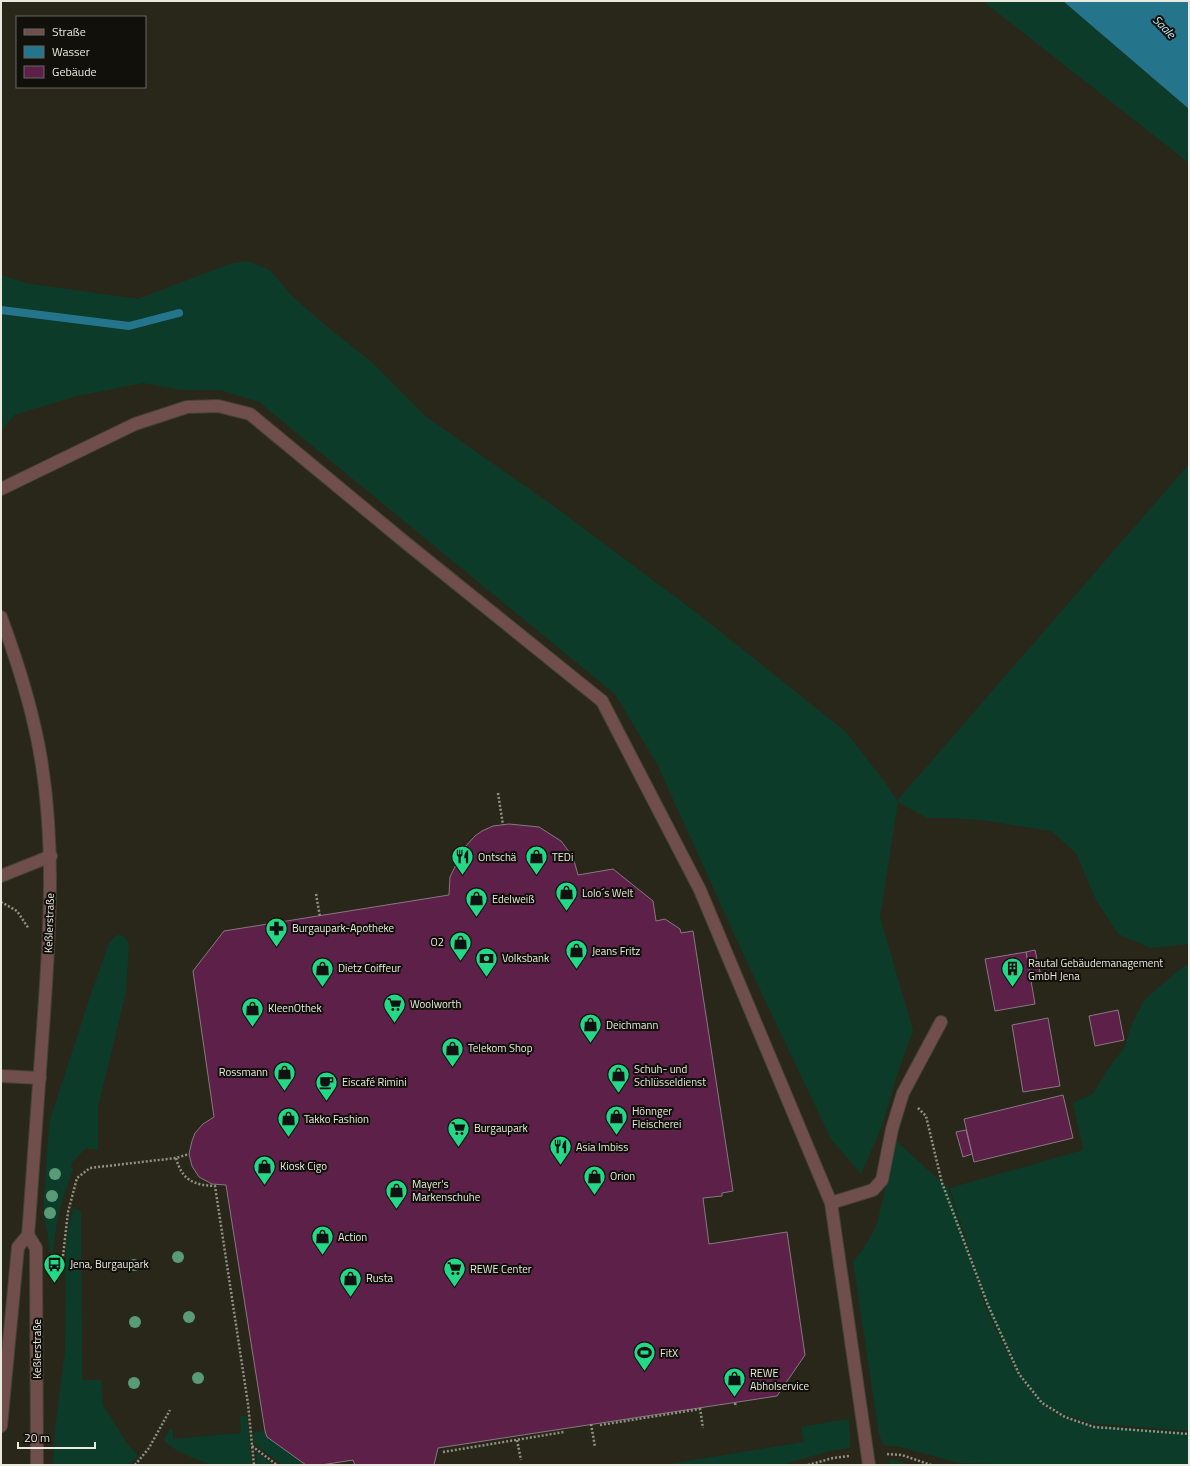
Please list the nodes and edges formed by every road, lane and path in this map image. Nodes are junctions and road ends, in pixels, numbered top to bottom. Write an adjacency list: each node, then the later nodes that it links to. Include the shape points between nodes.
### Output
1 (1, 489): 17 (street, via 136,424 187,407 218,406 250,414 602,701 700,890)
2 (1, 617): 5 (street, Keßlerstraße, via 35,725 45,787)
3 (498, 793): 4 (path)
4 (503, 825)
5 (51, 856): 6 (street); 13 (street, Keßlerstraße, via 50,922)
6 (1, 876)
7 (316, 894): 9 (path)
8 (1, 902): 10 (path, via 17,911)
9 (320, 917)
10 (31, 932)
11 (941, 1022): 14 (street)
12 (1, 1076): 13 (street)
13 (40, 1078): 18 (street, Keßlerstraße)
14 (903, 1093): 17 (street, via 892,1129 882,1180 872,1190); 28 (path, via 926,1116 942,1183 988,1305 1019,1374 1042,1403 1065,1417 1094,1427)
15 (189, 1154): 16 (path)
16 (176, 1158): 19 (path, via 90,1168 77,1178 68,1212); 30 (path, via 189,1180 202,1186 215,1186)
17 (830, 1203): 41 (street)
18 (28, 1235): 25 (street, Keßlerstraße, via 18,1247); 36 (street, Keßlerstraße, via 36,1248)
19 (62, 1256)
20 (735, 1403): 21 (path)
21 (736, 1407)
22 (170, 1410): 37 (path, via 149,1448)
23 (591, 1424): 31 (path)
24 (600, 1425): 26 (path, via 700,1409)
25 (1, 1426)
26 (703, 1428)
27 (564, 1432): 29 (path)
28 (1189, 1434)
29 (517, 1440): 32 (path); 35 (path)
30 (252, 1445): 38 (path); 39 (path)
31 (595, 1447)
32 (443, 1452)
33 (886, 1454): 42 (path, via 902,1455)
34 (850, 1456): 40 (path)
35 (522, 1460)
36 (37, 1465)
37 (135, 1465)
38 (254, 1465)
39 (277, 1465)
40 (808, 1465)
41 (869, 1465)
42 (931, 1465)

